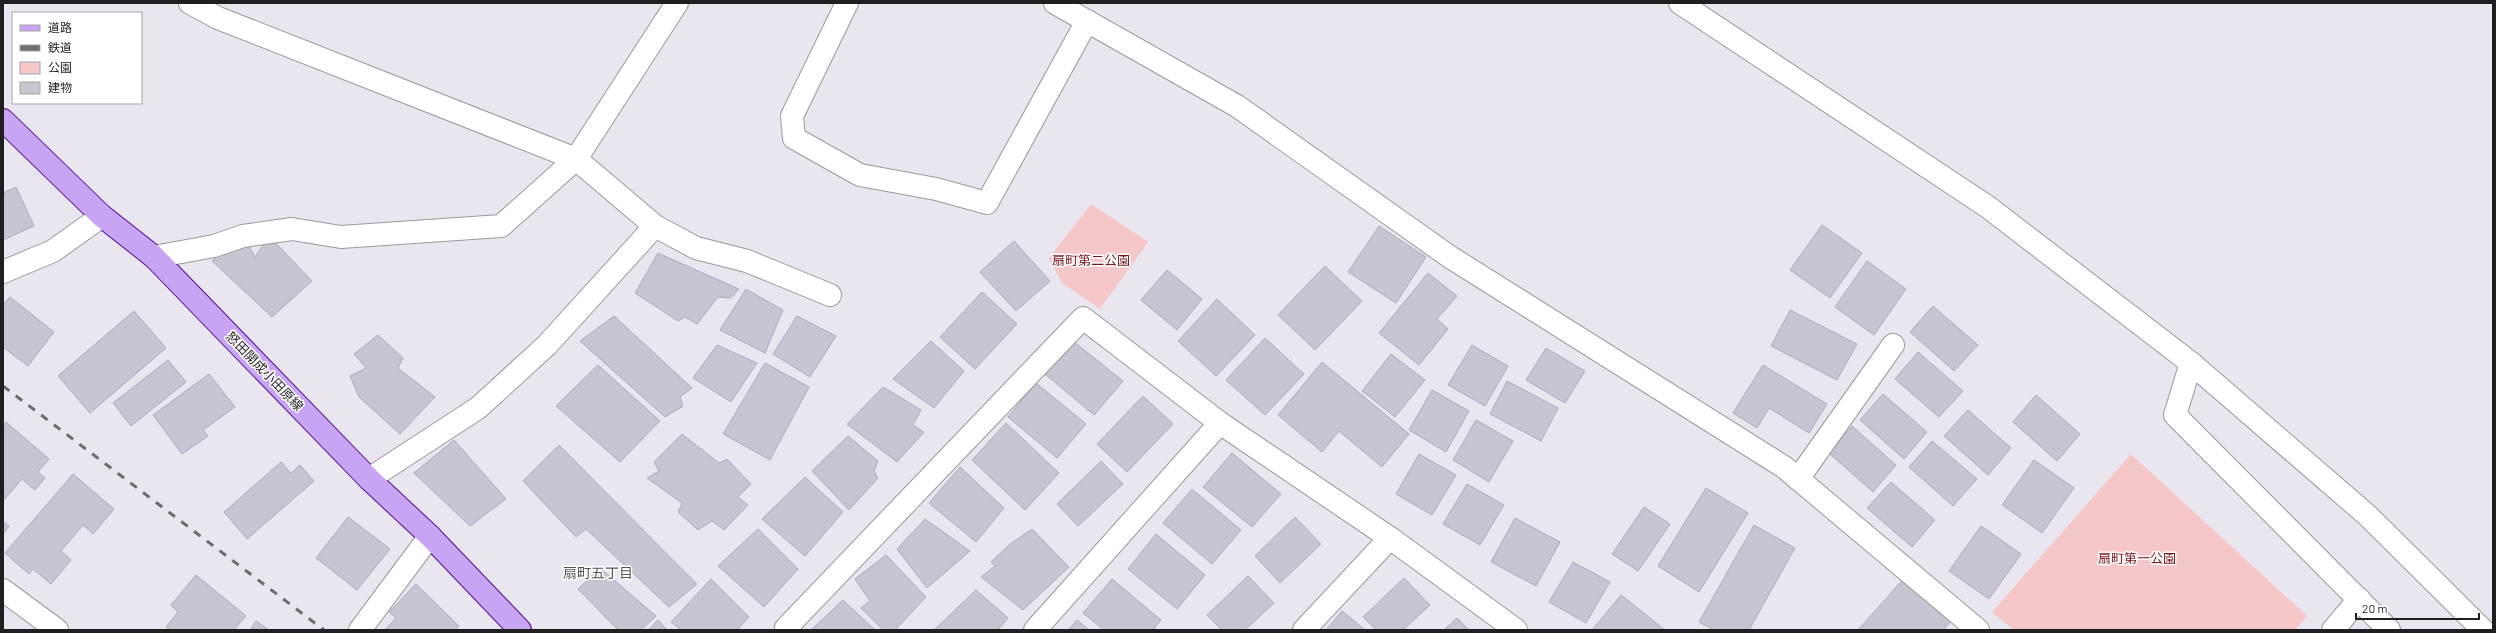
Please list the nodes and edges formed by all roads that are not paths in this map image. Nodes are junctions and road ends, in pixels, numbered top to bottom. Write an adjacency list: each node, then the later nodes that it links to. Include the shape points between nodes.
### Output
1 (190, 3): 8 (street, via 218,18)
2 (677, 3): 8 (street)
3 (847, 3): 6 (street, via 792,116 794,138 860,175 936,189 987,202)
4 (1055, 3): 6 (street)
5 (1680, 3): 15 (street, via 1988,207)
6 (1087, 21): 18 (street, via 1237,106 1450,257 1784,467)
7 (3, 120): 9 (main road, 怒田開成小田原線)
8 (576, 159): 10 (street); 11 (street, via 501,226 341,237 292,229 243,236 214,246)
9 (102, 216): 11 (main road, 怒田開成小田原線); 12 (street, via 53,251)
10 (655, 226): 13 (street, via 696,248 747,261); 17 (street, via 547,345 478,408)
11 (154, 257): 17 (main road, 怒田開成小田原線)
12 (3, 272)
13 (830, 295)
14 (1893, 345): 18 (street)
15 (2191, 363): 22 (street, via 2175,415); 33 (street, via 2366,515)
16 (1220, 423): 20 (street); 26 (street, via 1083,318 791,622); 27 (street)
17 (369, 479): 19 (main road, 怒田開成小田原線)
18 (1798, 479): 30 (street)
19 (430, 536): 24 (street); 25 (main road, 怒田開成小田原線)
20 (1390, 538): 28 (street); 29 (street)
21 (3, 590): 23 (street)
22 (2359, 599): 31 (street); 32 (street)
23 (57, 630)
24 (360, 630)
25 (520, 630)
26 (787, 630)
27 (1035, 630)
28 (1304, 630)
29 (1516, 630)
30 (1978, 630)
31 (2333, 630)
32 (2389, 630)
33 (2483, 630)

